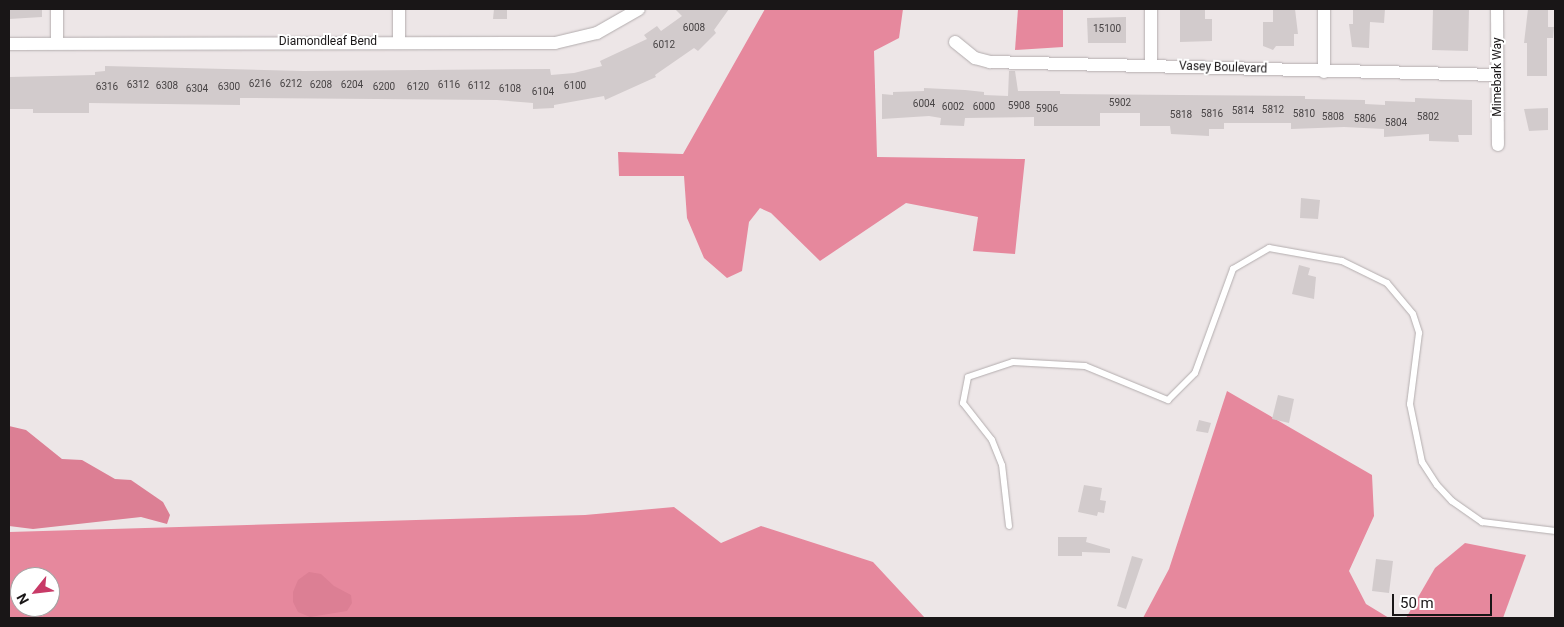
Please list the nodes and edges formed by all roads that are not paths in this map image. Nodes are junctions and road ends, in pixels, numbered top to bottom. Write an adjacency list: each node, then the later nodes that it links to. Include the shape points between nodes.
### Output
1 (57, 9): 7 (street)
2 (399, 9): 8 (street)
3 (639, 9): 8 (street, Diamondleaf Bend, via 597,33 555,44)
4 (1151, 9): 11 (street)
5 (1324, 9): 12 (street)
6 (1497, 9): 13 (street, Mimebark Way)
7 (57, 42): 8 (street, Diamondleaf Bend); 10 (street, Diamondleaf Bend)
8 (399, 42)
9 (955, 42): 11 (street, Vasey Boulevard, via 975,58 990,62)
10 (9, 44)
11 (1150, 65): 12 (street, Vasey Boulevard)
12 (1324, 72): 13 (street, Vasey Boulevard)
13 (1497, 75): 14 (street, Mimebark Way)
14 (1498, 145)
15 (1010, 526): 16 (lane, via 1002,465 992,440 963,403 968,378 1013,362 1085,366 1168,400 1195,373 1233,269 1269,248 1342,261 1387,283 1413,314 1419,333 1410,404 1422,462 1436,485 1482,522)
16 (1555, 531)

